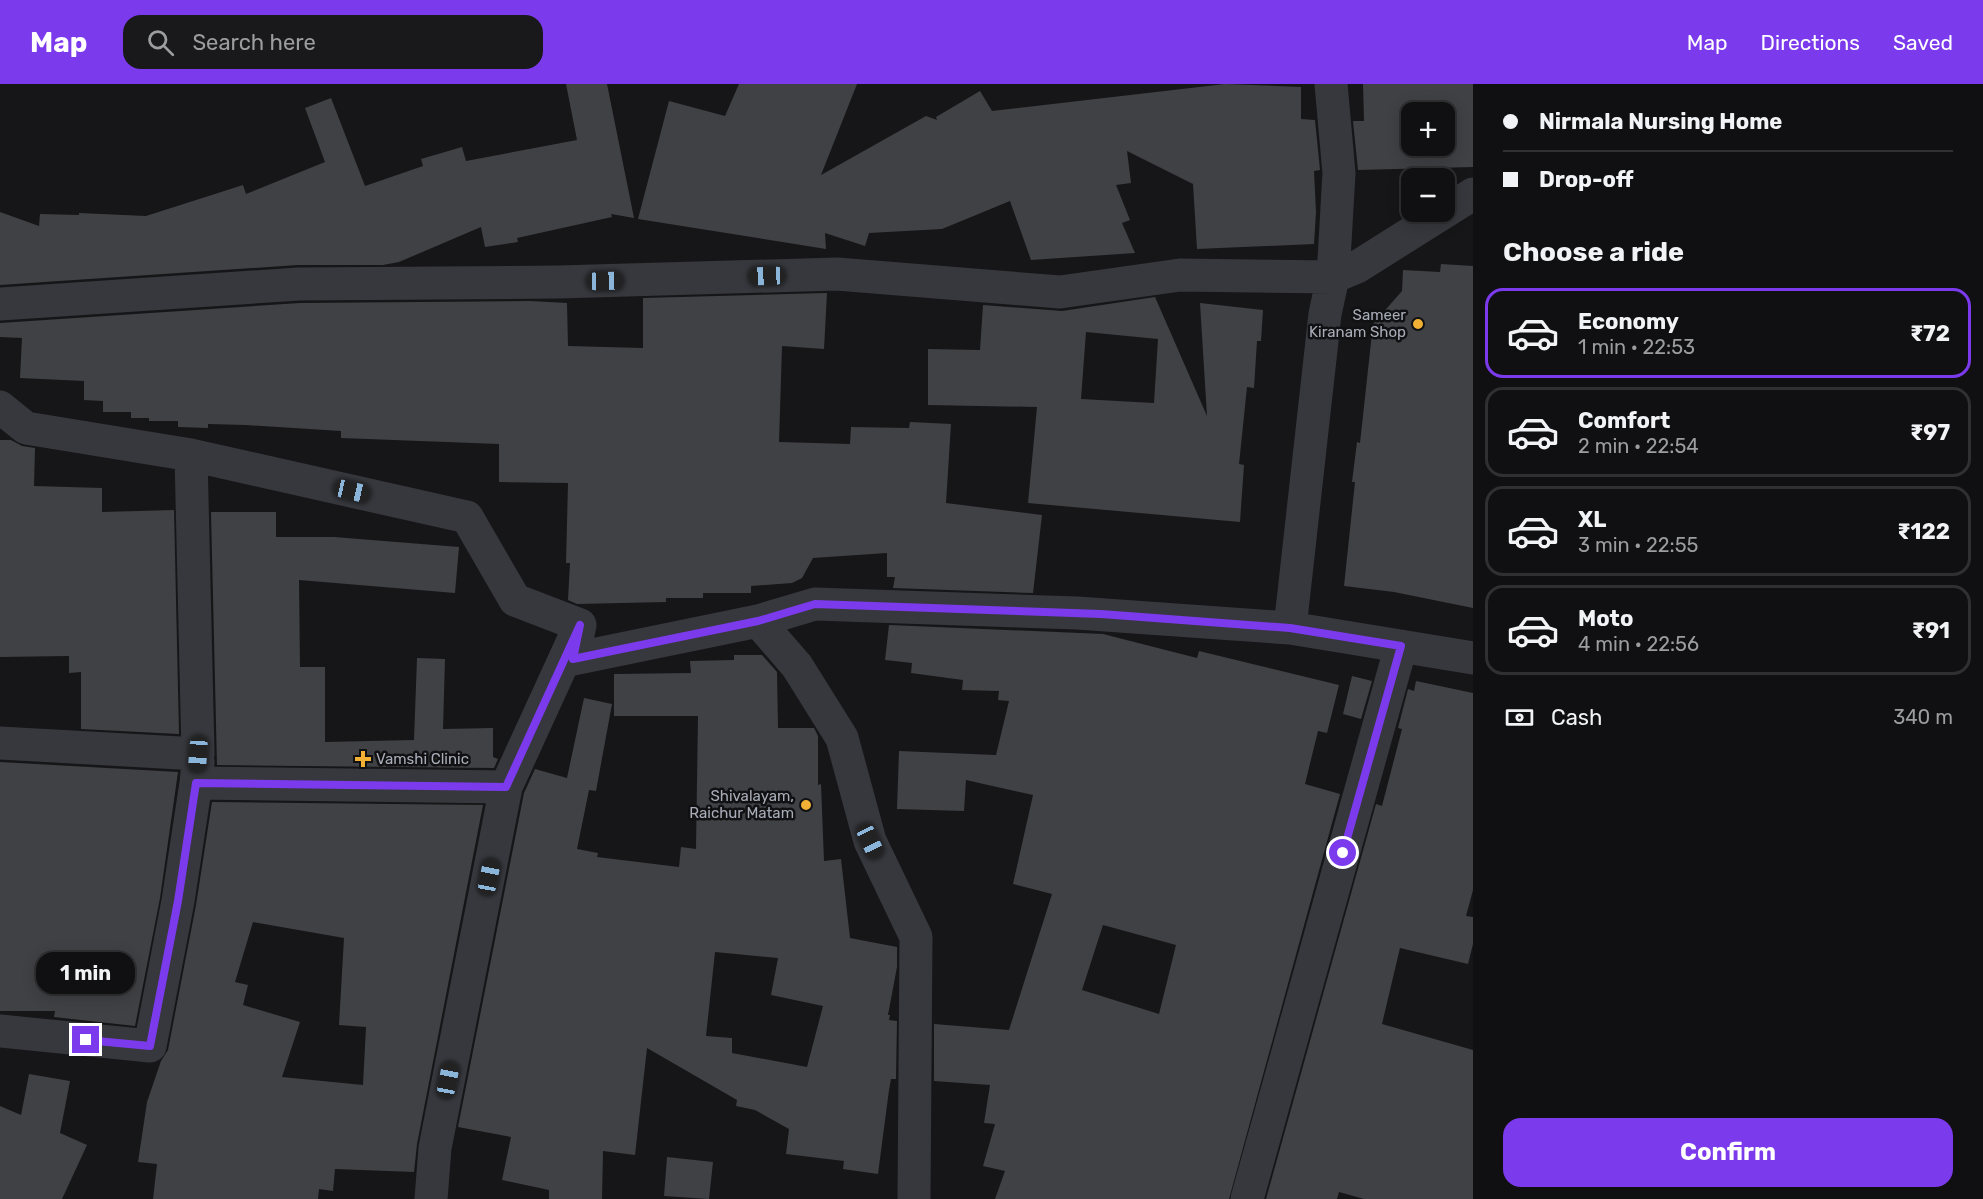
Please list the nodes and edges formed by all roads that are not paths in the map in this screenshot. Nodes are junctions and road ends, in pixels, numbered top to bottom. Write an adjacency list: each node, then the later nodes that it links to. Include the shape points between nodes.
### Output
1 (1331, 84): 3 (street, via 1339,173)
2 (1473, 194): 3 (street, via 1357,267)
3 (1333, 277): 4 (street, via 1180,275 1060,292 837,274 299,284); 9 (street, via 1325,314)
4 (0, 304)
5 (0, 407): 6 (street, via 26,428)
6 (191, 455): 8 (street, via 467,517 515,600); 13 (street)
7 (758, 621): 8 (street, via 573,659); 9 (street, via 815,604 1077,613); 17 (street, via 797,666 842,738 870,841 916,937)
8 (580, 625): 14 (street)
9 (1290, 628): 10 (street)
10 (1401, 646): 11 (street); 18 (street)
11 (1473, 658)
12 (0, 744): 13 (street)
13 (197, 769): 14 (street); 15 (street, via 178,901 150,1046)
14 (506, 787): 16 (street, via 435,1148)
15 (0, 1031)
16 (431, 1199)
17 (914, 1199)
18 (1247, 1199)

